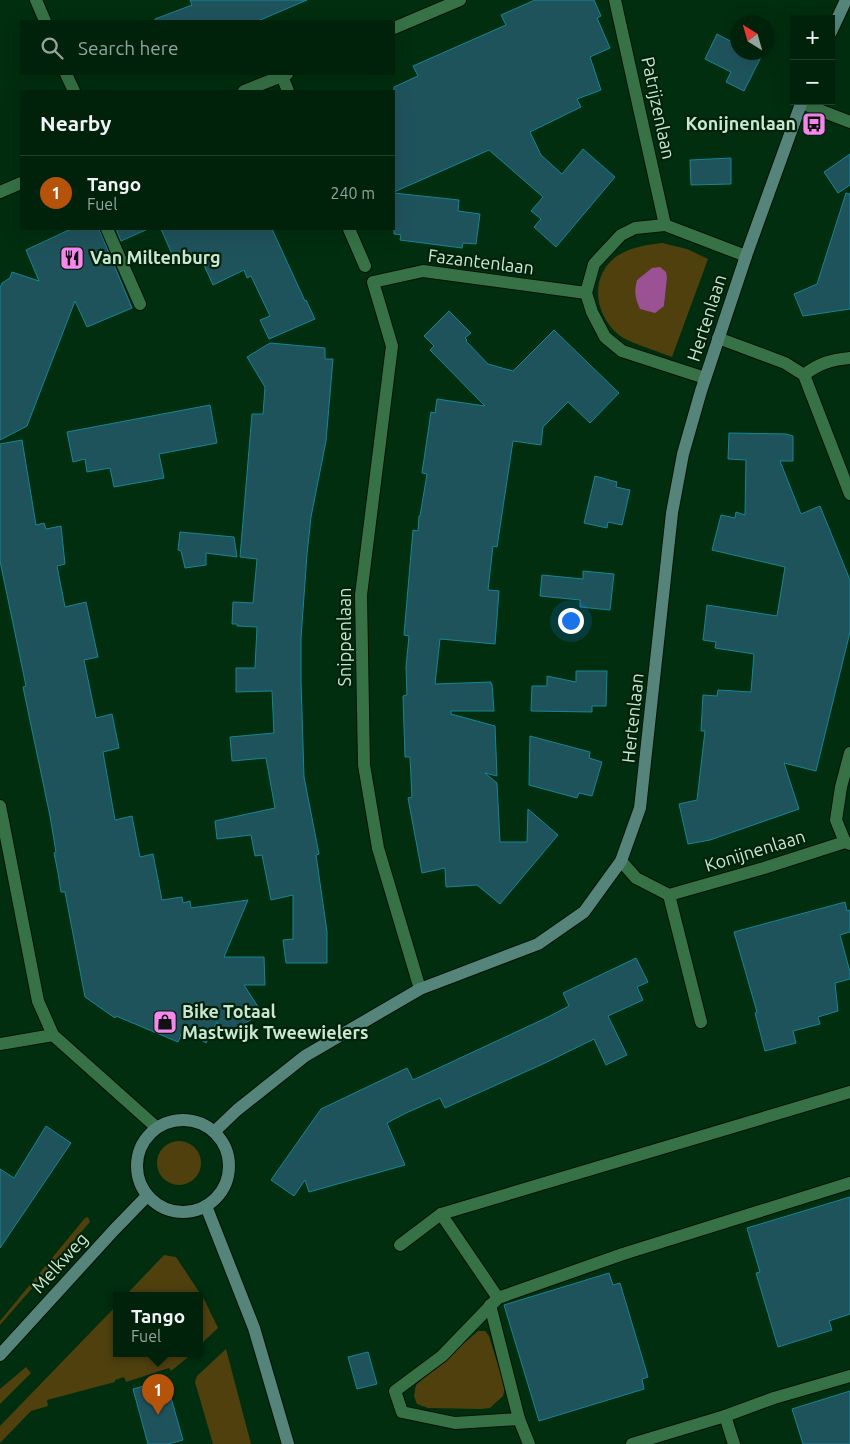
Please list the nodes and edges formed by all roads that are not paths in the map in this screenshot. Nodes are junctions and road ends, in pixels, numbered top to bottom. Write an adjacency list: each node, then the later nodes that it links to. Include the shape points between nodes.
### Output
1 (36, 0): 5 (street)
2 (460, 0): 7 (street)
3 (615, 0): 18 (street, Patrijzenlaan)
4 (846, 0): 6 (street)
5 (45, 20)
6 (835, 23)
7 (395, 28)
8 (66, 75): 10 (street)
9 (285, 75): 11 (street); 12 (street)
10 (74, 90)
11 (247, 90)
12 (288, 90)
13 (801, 105): 21 (street, Hertenlaan)
14 (809, 105): 15 (street)
15 (850, 122)
16 (20, 183): 17 (street)
17 (0, 192)
18 (665, 225): 21 (street); 24 (street, via 635,228 622,236 594,264)
19 (107, 230): 25 (street)
20 (349, 230): 22 (street)
21 (746, 256): 26 (street, Hertenlaan)
22 (365, 266)
23 (373, 282): 24 (street, Fazantenlaan, via 423,271); 36 (street, Snippenlaan, via 392,346 361,595 364,765 378,848)
24 (586, 293): 29 (street, via 605,337 622,351)
25 (140, 304)
26 (718, 338): 28 (street, via 785,363); 29 (street, Hertenlaan)
27 (850, 358): 28 (street, via 829,361)
28 (804, 376): 30 (street)
29 (705, 378): 34 (street, Hertenlaan, via 683,454 672,513 640,808)
30 (850, 494)
31 (850, 752): 33 (street, via 836,820)
32 (0, 806): 38 (street, via 38,1001)
33 (847, 843): 35 (street, Konijnenlaan)
34 (621, 861): 35 (street, via 636,878); 36 (street, Hertenlaan, via 584,912 538,944)
35 (669, 895): 37 (street)
36 (420, 989): 42 (street, Hertenlaan, via 305,1056)
37 (701, 1022)
38 (53, 1034): 39 (street); 41 (street)
39 (0, 1044)
40 (850, 1092): 46 (street)
41 (156, 1127): 42 (street, via 170,1120 186,1119); 44 (street, via 138,1152 136,1168 139,1183)
42 (215, 1131): 45 (street, via 229,1157 229,1171 225,1185)
43 (850, 1183): 48 (street, via 623,1254)
44 (147, 1196): 45 (street, via 159,1206 175,1212 191,1212); 49 (street, Melkweg)
45 (206, 1206): 53 (street, via 254,1328)
46 (441, 1214): 47 (street); 48 (street)
47 (400, 1245)
48 (494, 1302): 52 (street); 52 (street, via 442,1356 395,1391 402,1412 455,1423)
49 (0, 1355)
50 (850, 1376): 51 (street)
51 (725, 1416): 55 (street); 56 (street)
52 (519, 1419): 54 (street)
53 (288, 1444)
54 (529, 1444)
55 (632, 1444)
56 (734, 1444)

